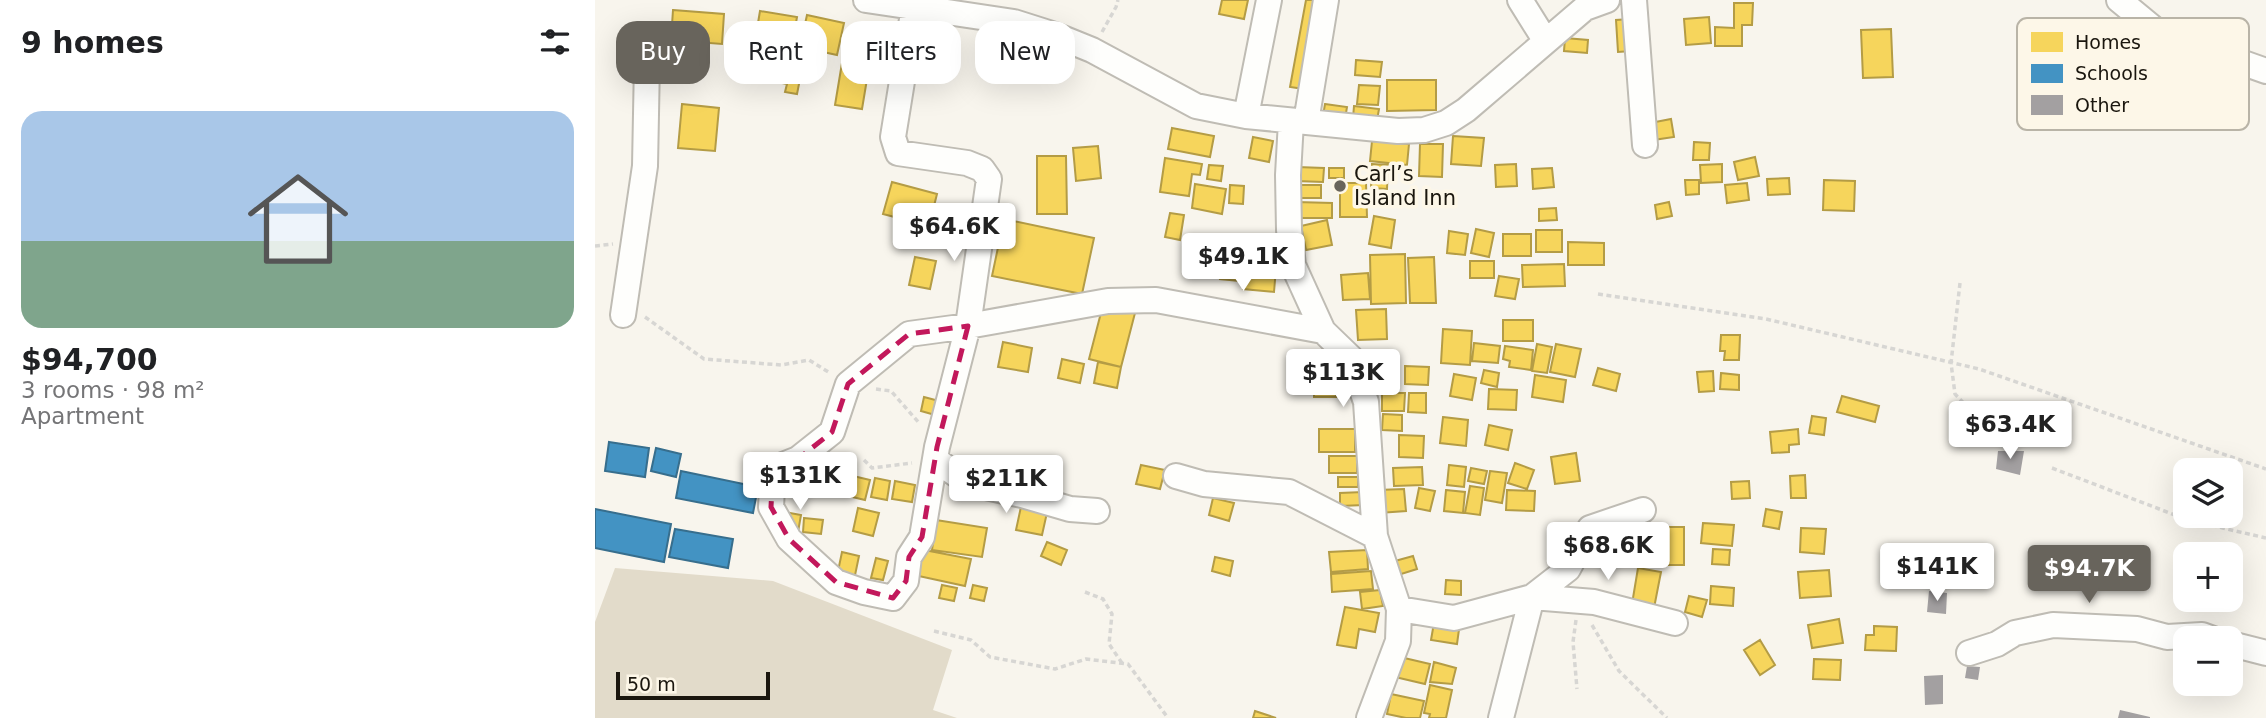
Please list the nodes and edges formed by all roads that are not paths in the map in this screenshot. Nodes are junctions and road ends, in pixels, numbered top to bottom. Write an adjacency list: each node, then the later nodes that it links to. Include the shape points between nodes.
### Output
1 (866, 0): 8 (street)
2 (1269, 0): 15 (street)
3 (1326, 0): 16 (street)
4 (1520, 0): 11 (street)
5 (1607, 0): 11 (street, via 1585,8)
6 (1634, 0): 17 (street)
7 (2119, 0): 10 (street)
8 (914, 7): 9 (street); 19 (street, via 893,137 898,153 967,163 982,169 989,179)
9 (987, 9): 15 (street, via 1092,50 1196,106)
10 (2141, 18)
11 (1545, 40): 16 (street, via 1446,123 1398,131)
12 (2249, 65): 13 (street)
13 (2266, 71)
14 (647, 84): 18 (street, via 645,166)
15 (1246, 116): 16 (street)
16 (1299, 121): 20 (street, via 1287,175 1289,230 1293,265)
17 (1645, 145)
18 (623, 314)
19 (968, 326): 20 (street, via 1108,301 1156,300); 21 (street); 21 (street, via 909,334 848,384 832,432 798,460 773,469 771,507 789,539 836,582 893,598 906,581 909,557 922,537)
20 (1322, 331): 25 (street, via 1351,358 1366,402)
21 (937, 453): 24 (street, via 968,483 1070,509)
22 (1176, 476): 25 (street, via 1204,484 1289,492)
23 (1643, 510): 26 (street, via 1590,528 1567,569)
24 (1097, 511)
25 (1375, 536): 27 (street)
26 (1532, 597): 27 (street, via 1454,618); 28 (street, via 1594,602); 35 (street)
27 (1399, 610): 33 (street, via 1398,641)
28 (1675, 623)
29 (2173, 637): 31 (street, via 2137,629 2053,625 2015,633)
30 (2243, 647): 32 (street)
31 (1969, 653)
32 (2266, 653)
33 (1369, 718): 34 (street)
34 (1375, 718)
35 (1501, 718)

